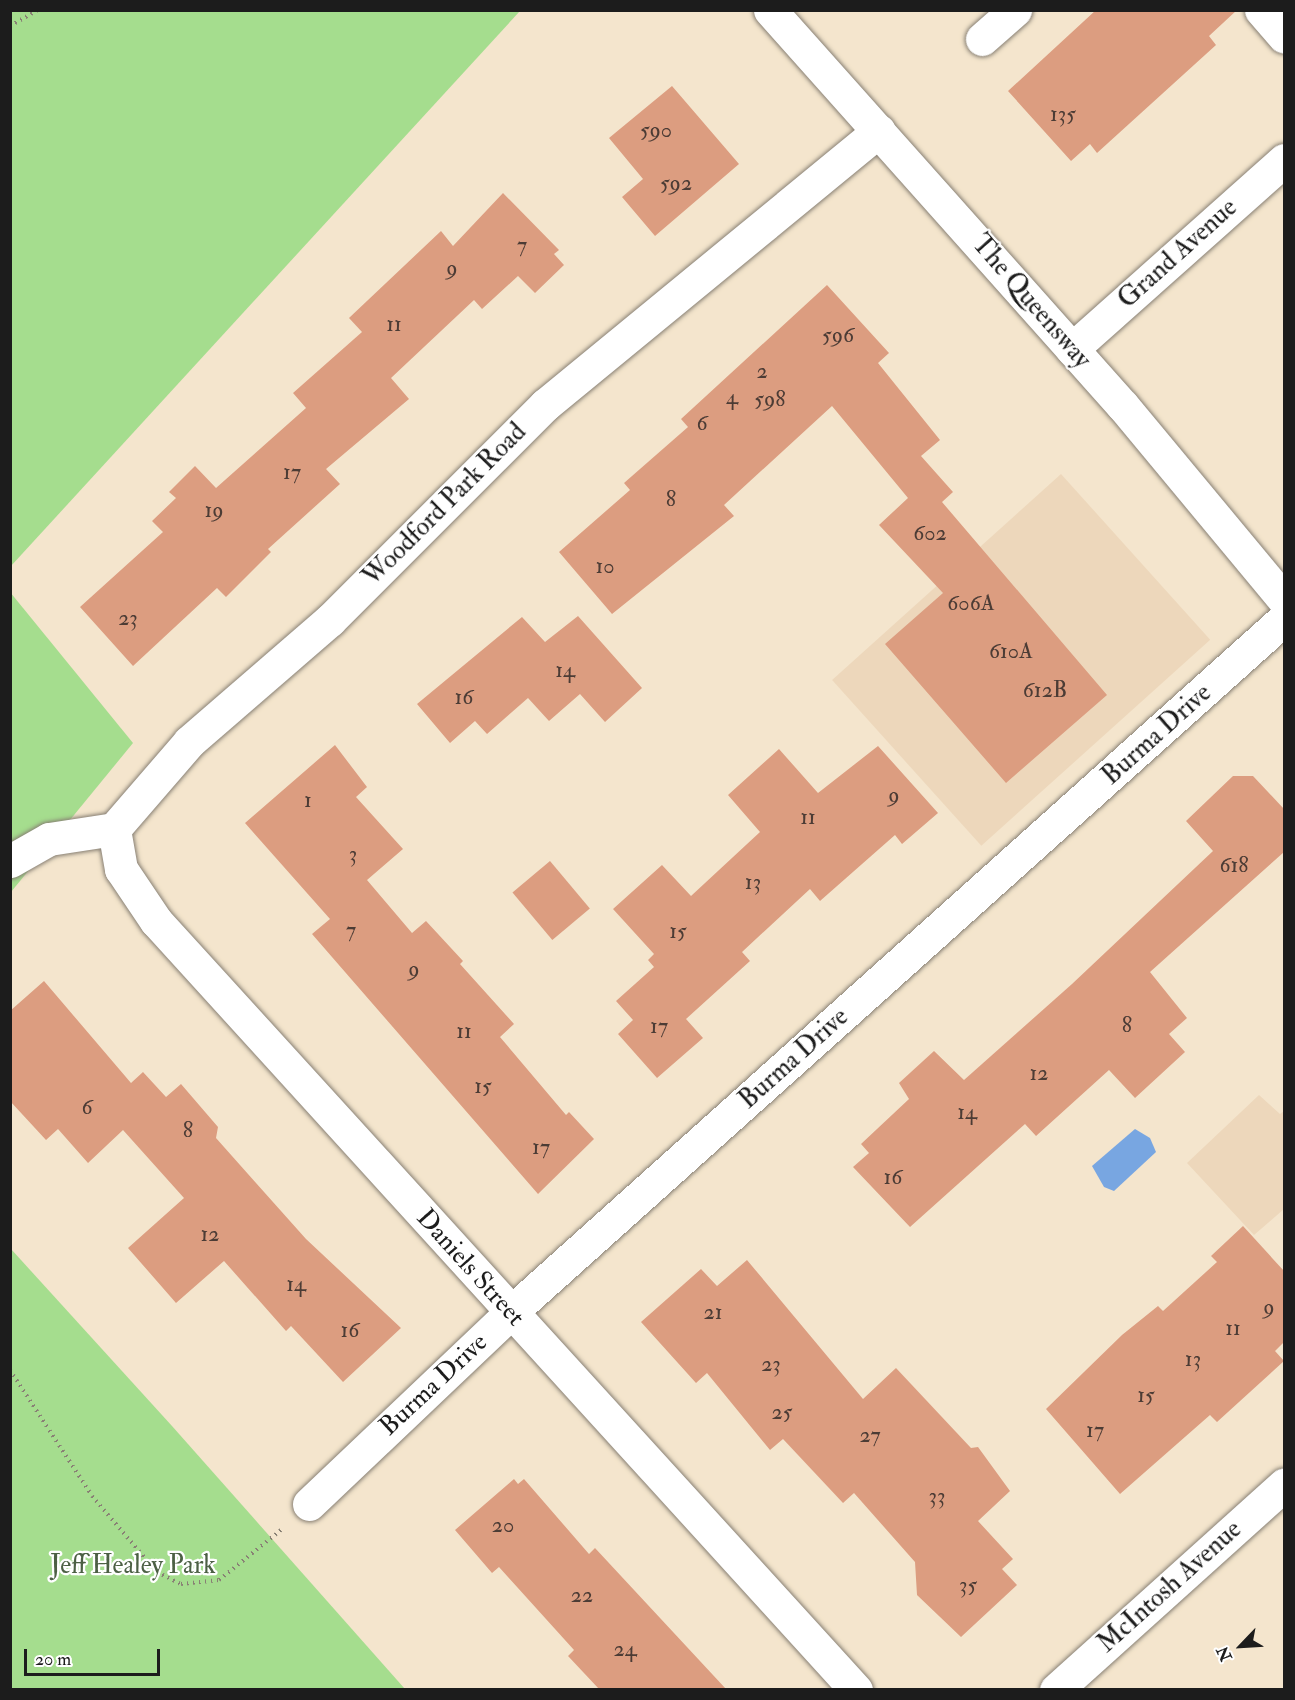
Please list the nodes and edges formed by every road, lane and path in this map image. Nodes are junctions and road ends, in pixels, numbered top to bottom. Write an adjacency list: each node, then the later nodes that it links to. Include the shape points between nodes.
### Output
1 (38, 10): 5 (path)
2 (770, 10): 8 (street, The Queensway)
3 (1015, 10): 7 (street)
4 (1262, 10): 6 (street)
5 (10, 26)
6 (1284, 36)
7 (982, 39)
8 (879, 131): 10 (street, The Queensway); 13 (street, Woodford Park Road, via 545,405 330,620 189,742)
9 (1284, 160): 10 (street, Grand Avenue)
10 (1072, 349): 11 (street, The Queensway)
11 (1284, 600)
12 (1284, 619): 15 (street, Burma Drive)
13 (114, 829): 14 (street, via 49,839); 15 (street, Daniels Street, via 121,869 156,921)
14 (10, 861)
15 (510, 1313): 18 (street, Burma Drive); 19 (street, Daniels Street)
16 (10, 1370): 18 (path, via 136,1552 181,1584 202,1584 236,1571)
17 (1284, 1485): 20 (street, McIntosh Avenue)
18 (309, 1504)
19 (856, 1689)
20 (1056, 1689)

